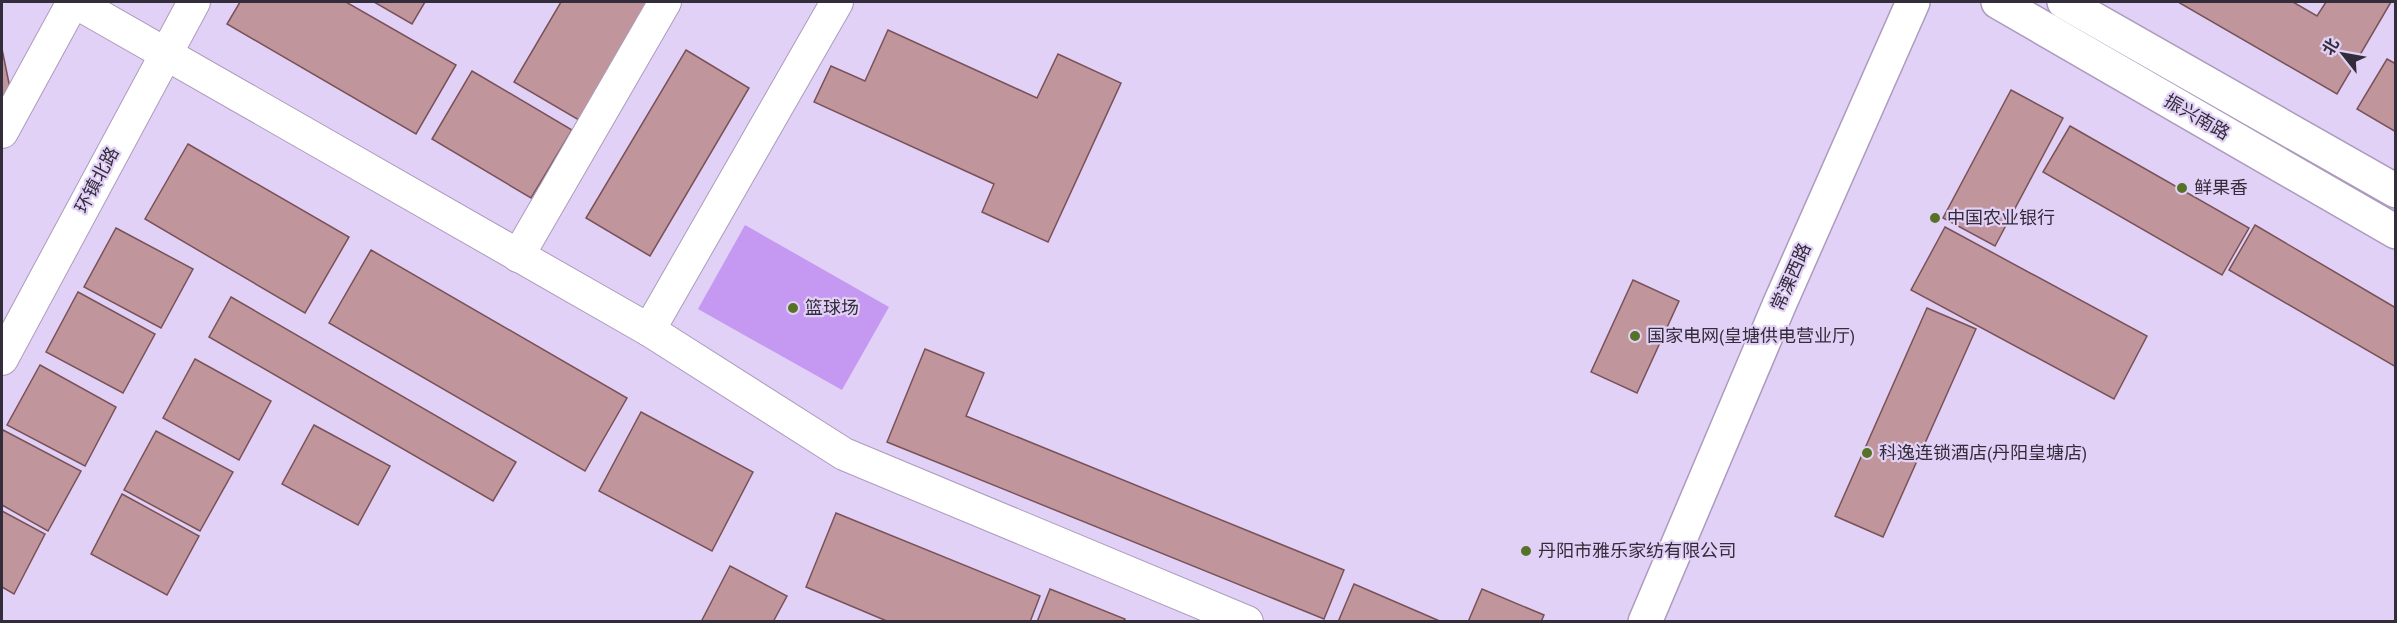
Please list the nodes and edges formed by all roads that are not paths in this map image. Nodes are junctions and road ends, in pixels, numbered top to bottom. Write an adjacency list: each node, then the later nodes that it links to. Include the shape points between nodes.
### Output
1 (74, 2): 8 (street); 9 (street)
2 (194, 2): 8 (street, 环镇北路)
3 (665, 2): 12 (street)
4 (837, 2): 13 (street)
5 (1913, 2): 16 (main road, 常溧西路)
6 (1998, 2): 11 (main road, 振兴南路)
7 (2064, 2): 10 (main road, 振兴南路)
8 (164, 54): 12 (street); 14 (street, 环镇北路)
9 (2, 132)
10 (2396, 191)
11 (2396, 232)
12 (518, 256): 13 (street)
13 (649, 330): 15 (street, via 844,454)
14 (2, 359)
15 (1247, 621)
16 (1645, 621)

